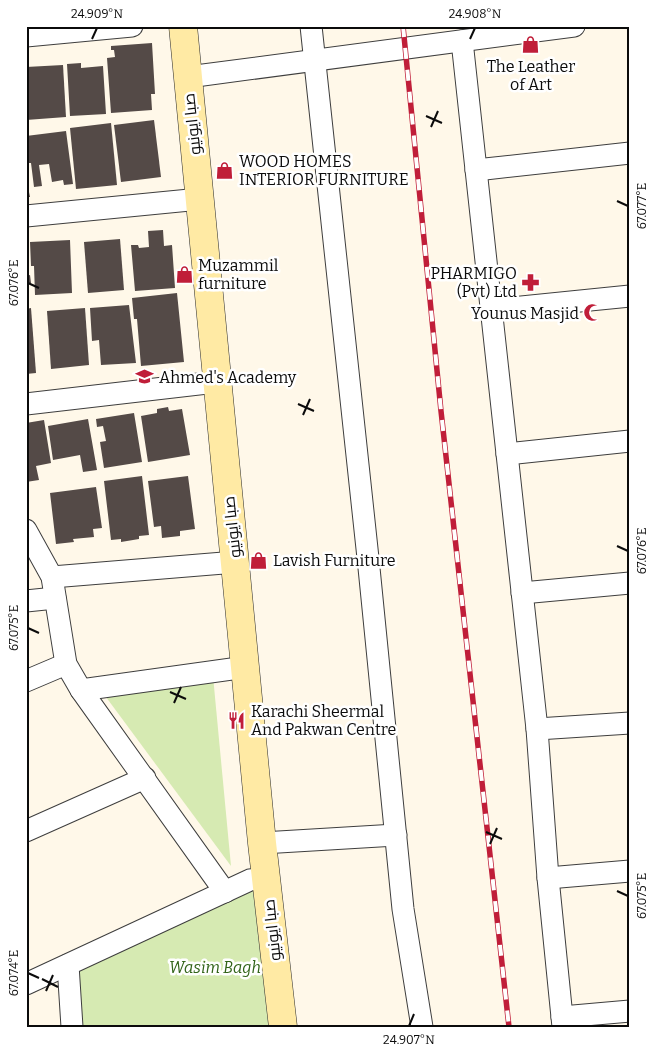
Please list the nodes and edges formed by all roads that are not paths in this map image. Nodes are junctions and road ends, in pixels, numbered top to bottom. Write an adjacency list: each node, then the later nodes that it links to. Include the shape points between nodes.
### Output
1 (132, 26): 5 (street)
2 (183, 26): 8 (main road, صبا ایونیو)
3 (311, 26): 7 (street)
4 (574, 26): 6 (street)
5 (26, 36)
6 (462, 41): 7 (street); 10 (street)
7 (316, 60): 8 (street); 34 (street)
8 (188, 77): 11 (main road, صبا ایونیو)
9 (630, 153): 10 (street)
10 (476, 170): 14 (street)
11 (200, 199): 12 (street); 15 (main road, صبا ایونیو)
12 (26, 216)
13 (630, 296): 14 (street)
14 (491, 310): 18 (street)
15 (216, 382): 16 (street); 20 (main road, صبا ایونیو)
16 (26, 404)
17 (630, 441): 18 (street)
18 (507, 454): 23 (street)
19 (26, 530): 21 (street)
20 (236, 562): 21 (street); 27 (main road, صبا ایونیو)
21 (52, 577): 24 (street)
22 (630, 583): 23 (street)
23 (522, 594): 31 (street)
24 (55, 598): 25 (street); 26 (street)
25 (26, 602)
26 (66, 664): 28 (street); 29 (street)
27 (246, 667): 29 (street); 35 (main road, صبا ایونیو)
28 (26, 681)
29 (81, 690): 32 (street)
30 (630, 724): 31 (street)
31 (537, 729): 38 (street)
32 (145, 778): 33 (street); 39 (street)
33 (26, 831)
34 (396, 835): 35 (street); 46 (street, via 403,909)
35 (262, 844): 37 (main road, صبا ایونیو)
36 (630, 871): 38 (street)
37 (266, 878): 39 (street, via 250,880); 45 (main road, صبا ایونیو)
38 (548, 878): 43 (street)
39 (225, 892): 40 (street)
40 (68, 966): 41 (street); 44 (street)
41 (26, 984)
42 (630, 1011): 43 (street)
43 (563, 1022)
44 (72, 1027)
45 (283, 1027)
46 (422, 1027)

